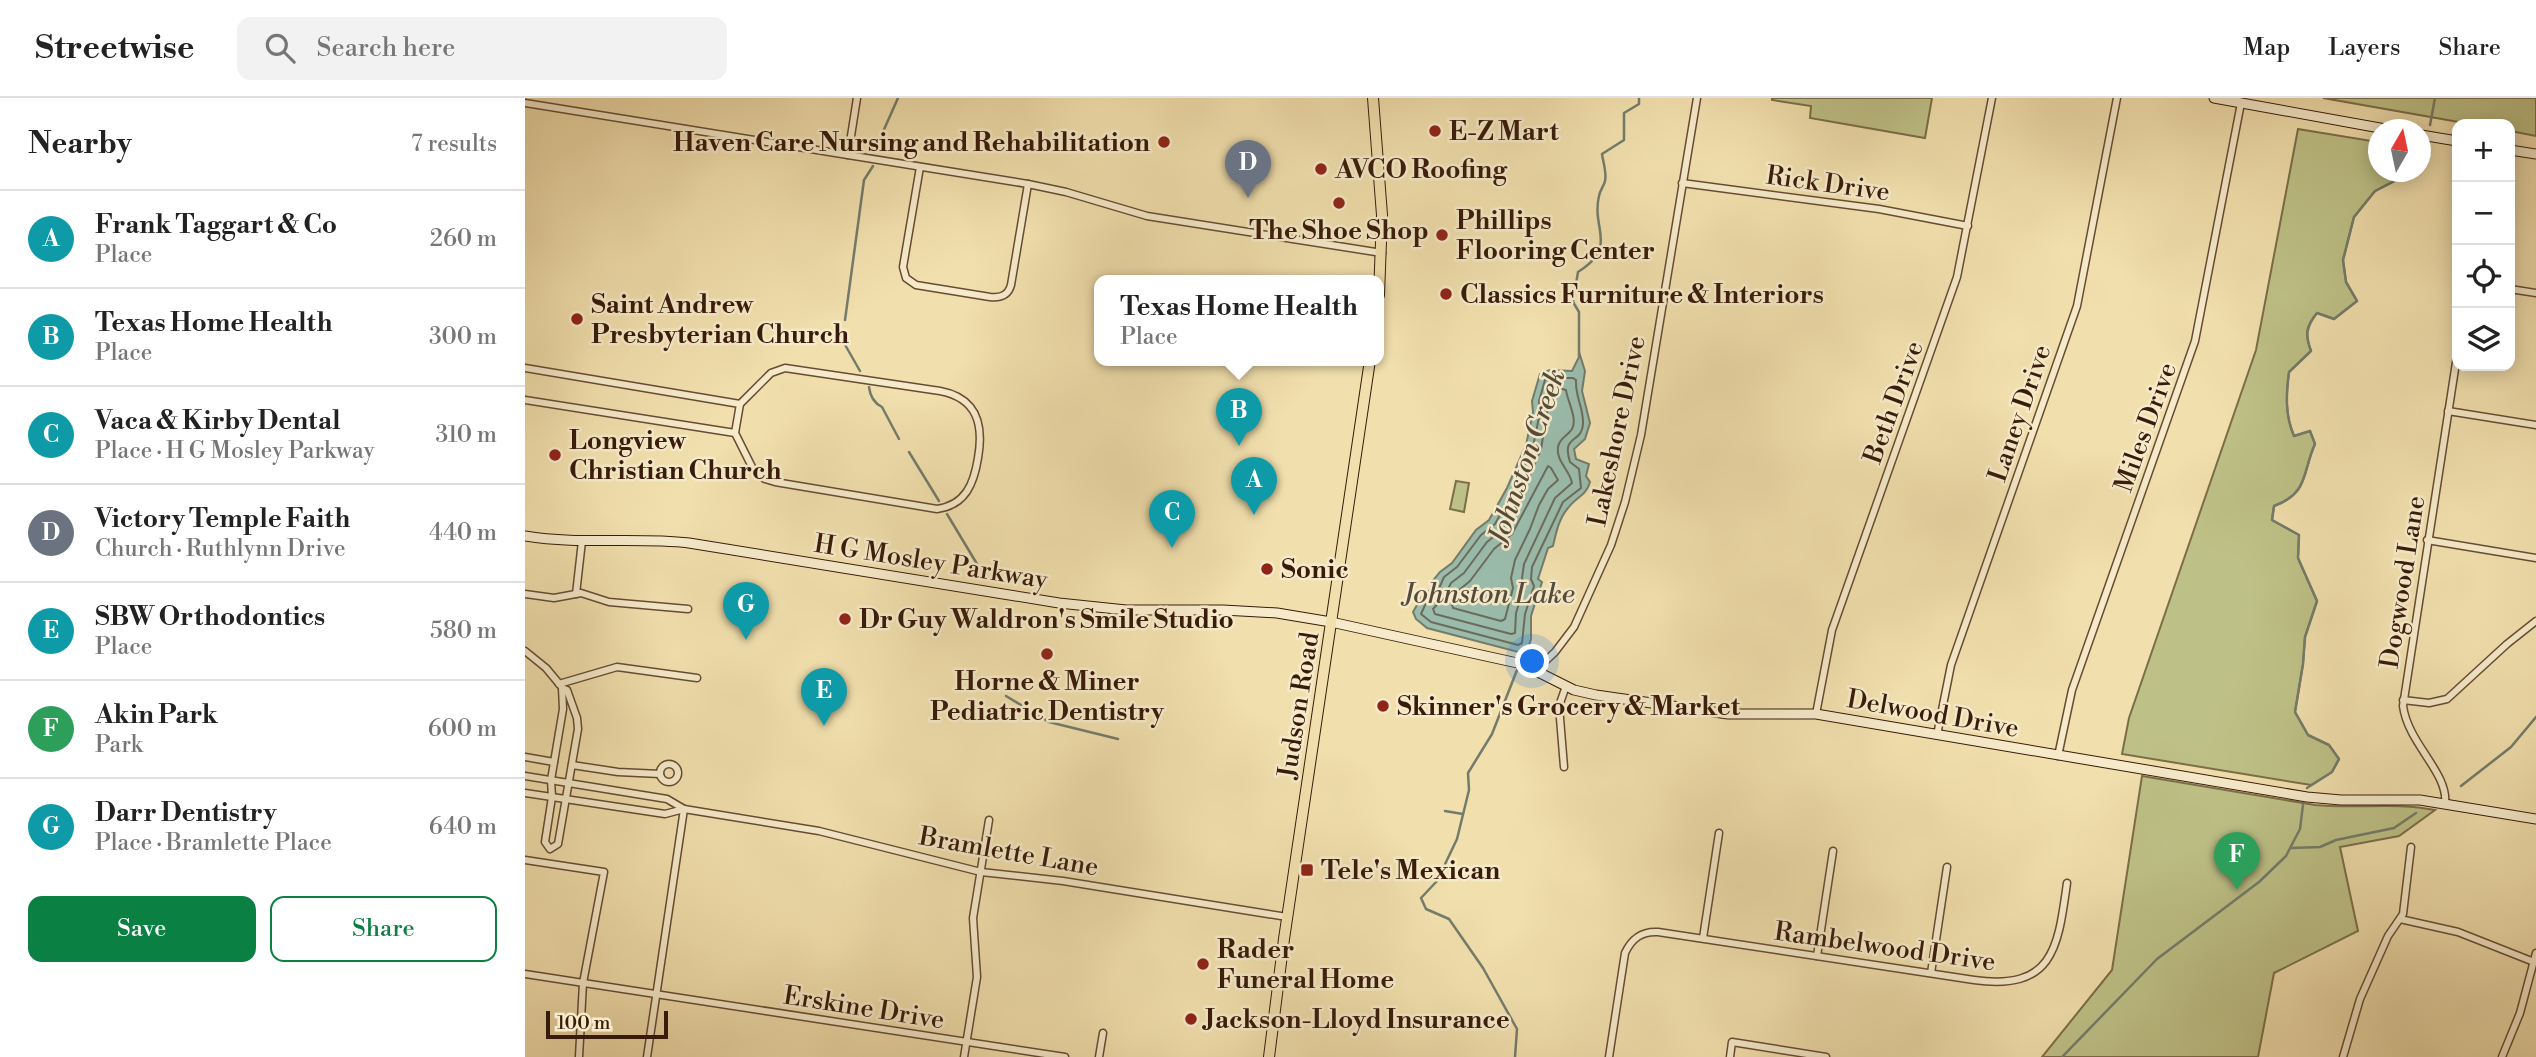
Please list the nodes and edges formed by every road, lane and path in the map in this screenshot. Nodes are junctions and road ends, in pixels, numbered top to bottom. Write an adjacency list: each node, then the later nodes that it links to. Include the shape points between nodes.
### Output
1 (857, 98): 14 (street)
2 (1373, 98): 19 (main road)
3 (1697, 98): 16 (street, Lakeshore Drive)
4 (1991, 98): 18 (street, Beth Drive)
5 (2117, 98): 47 (street, Laney Drive, via 2077,306 1951,665)
6 (2214, 98): 8 (street)
7 (525, 103): 14 (street)
8 (2241, 103): 9 (street); 48 (street, Miles Drive, via 2195,341 2072,690)
9 (2368, 126)
10 (2431, 137): 11 (street)
11 (2452, 140)
12 (2515, 151): 13 (street)
13 (2536, 154)
14 (848, 155): 15 (street)
15 (920, 167): 17 (street); 17 (street, via 906,278 916,285 990,297 1006,294 1011,285)
16 (1682, 183): 18 (street, Rick Drive, via 1879,209); 41 (street, Lakeshore Drive, via 1640,435 1623,509 1574,627)
17 (1028, 184): 19 (street, via 1147,216)
18 (1968, 226): 46 (street, Beth Drive, via 1954,287 1832,630)
19 (1382, 253): 20 (main road)
20 (1380, 275)
21 (2515, 290): 22 (street)
22 (2536, 293)
23 (1369, 366): 39 (main road, Judson Road)
24 (525, 368): 27 (street)
25 (2455, 371): 28 (street, Dogwood Lane)
26 (525, 400): 30 (street)
27 (740, 404): 30 (street); 30 (street, via 769,375 785,368 940,391 963,399 973,411 980,432 975,478 955,503 937,509 768,480 754,471)
28 (2448, 411): 29 (street); 32 (street, Dogwood Lane)
29 (2536, 425)
30 (735, 433)
31 (525, 536): 33 (street, H G Mosley Parkway)
32 (2427, 540): 34 (street); 45 (street, Dogwood Lane)
33 (582, 541): 36 (street); 39 (street, H G Mosley Parkway, via 699,544 1112,610 1250,611)
34 (2536, 558)
35 (525, 594): 36 (street, via 554,598)
36 (576, 594): 37 (street, via 609,602)
37 (688, 609)
38 (2536, 621): 45 (street, via 2447,699 2433,703)
39 (1331, 622): 41 (street, Delwood Drive); 73 (main road, Judson Road)
40 (525, 651): 43 (street)
41 (1537, 669): 44 (street, Delwood Drive)
42 (697, 678): 43 (street, via 617,667)
43 (560, 686): 50 (street, via 563,709); 51 (street, via 567,690 578,724)
44 (1566, 686): 46 (street, Delwood Drive, via 1596,695 1710,712); 52 (street, via 1559,706)
45 (2403, 699): 60 (street, Dogwood Lane, via 2407,726 2443,783)
46 (1816, 715): 47 (street, Delwood Drive)
47 (1937, 735): 48 (street, Delwood Drive)
48 (2058, 756): 60 (street, Delwood Drive, via 2307,797 2404,798)
49 (525, 757): 50 (street)
50 (554, 762): 55 (street)
51 (572, 765): 53 (street); 56 (street)
52 (1564, 767)
53 (660, 774)
54 (525, 776): 55 (street, Bramlette Lane)
55 (551, 780): 56 (street, Bramlette Lane); 58 (street)
56 (569, 783): 59 (street); 61 (street, Bramlette Lane, via 667,799)
57 (525, 793): 58 (street, Bramlette Lane)
58 (552, 797): 59 (street, Bramlette Lane); 66 (street, via 545,842)
59 (565, 799): 61 (street, Bramlette Lane, via 665,814); 66 (street, via 558,844)
60 (2445, 804): 62 (street, Delwood Drive)
61 (684, 809): 71 (street, Bramlette Lane, via 831,834); 82 (street)
62 (2536, 819)
63 (989, 820): 71 (street)
64 (1719, 832): 75 (street)
65 (2411, 847): 74 (street)
66 (550, 849): 69 (street)
67 (1833, 850): 77 (street)
68 (525, 860): 69 (street)
69 (548, 863): 81 (street, via 604,872)
70 (1947, 867): 79 (street)
71 (981, 872): 73 (street, Bramlette Lane); 84 (street, via 973,925 977,974)
72 (2067, 883): 79 (street, Rambelwood Drive, via 2058,940 2035,971 1999,982)
73 (1287, 917): 90 (main road, Judson Road)
74 (2400, 919): 78 (street, via 2458,932); 94 (street, via 2360,999)
75 (1703, 938): 77 (street, Rambelwood Drive); 91 (street, Rambelwood Drive, via 1651,932 1633,940 1624,958)
76 (2536, 953): 78 (street)
77 (1817, 956): 79 (street, Rambelwood Drive)
78 (2534, 961): 95 (street)
79 (1931, 973)
80 (525, 974): 81 (street, Erskine Drive)
81 (583, 983): 82 (street, Erskine Drive); 85 (street)
82 (656, 994): 84 (street, Erskine Drive); 86 (street)
83 (1103, 1032): 89 (street)
84 (966, 1042): 87 (street); 88 (street, Erskine Drive)
85 (579, 1057)
86 (647, 1057)
87 (964, 1057)
88 (1065, 1057)
89 (1099, 1057)
90 (1269, 1057)
91 (1609, 1057)
92 (1730, 1057): 93 (street, via 1733,1042)
93 (1826, 1057)
94 (2343, 1057)
95 (2502, 1057)

